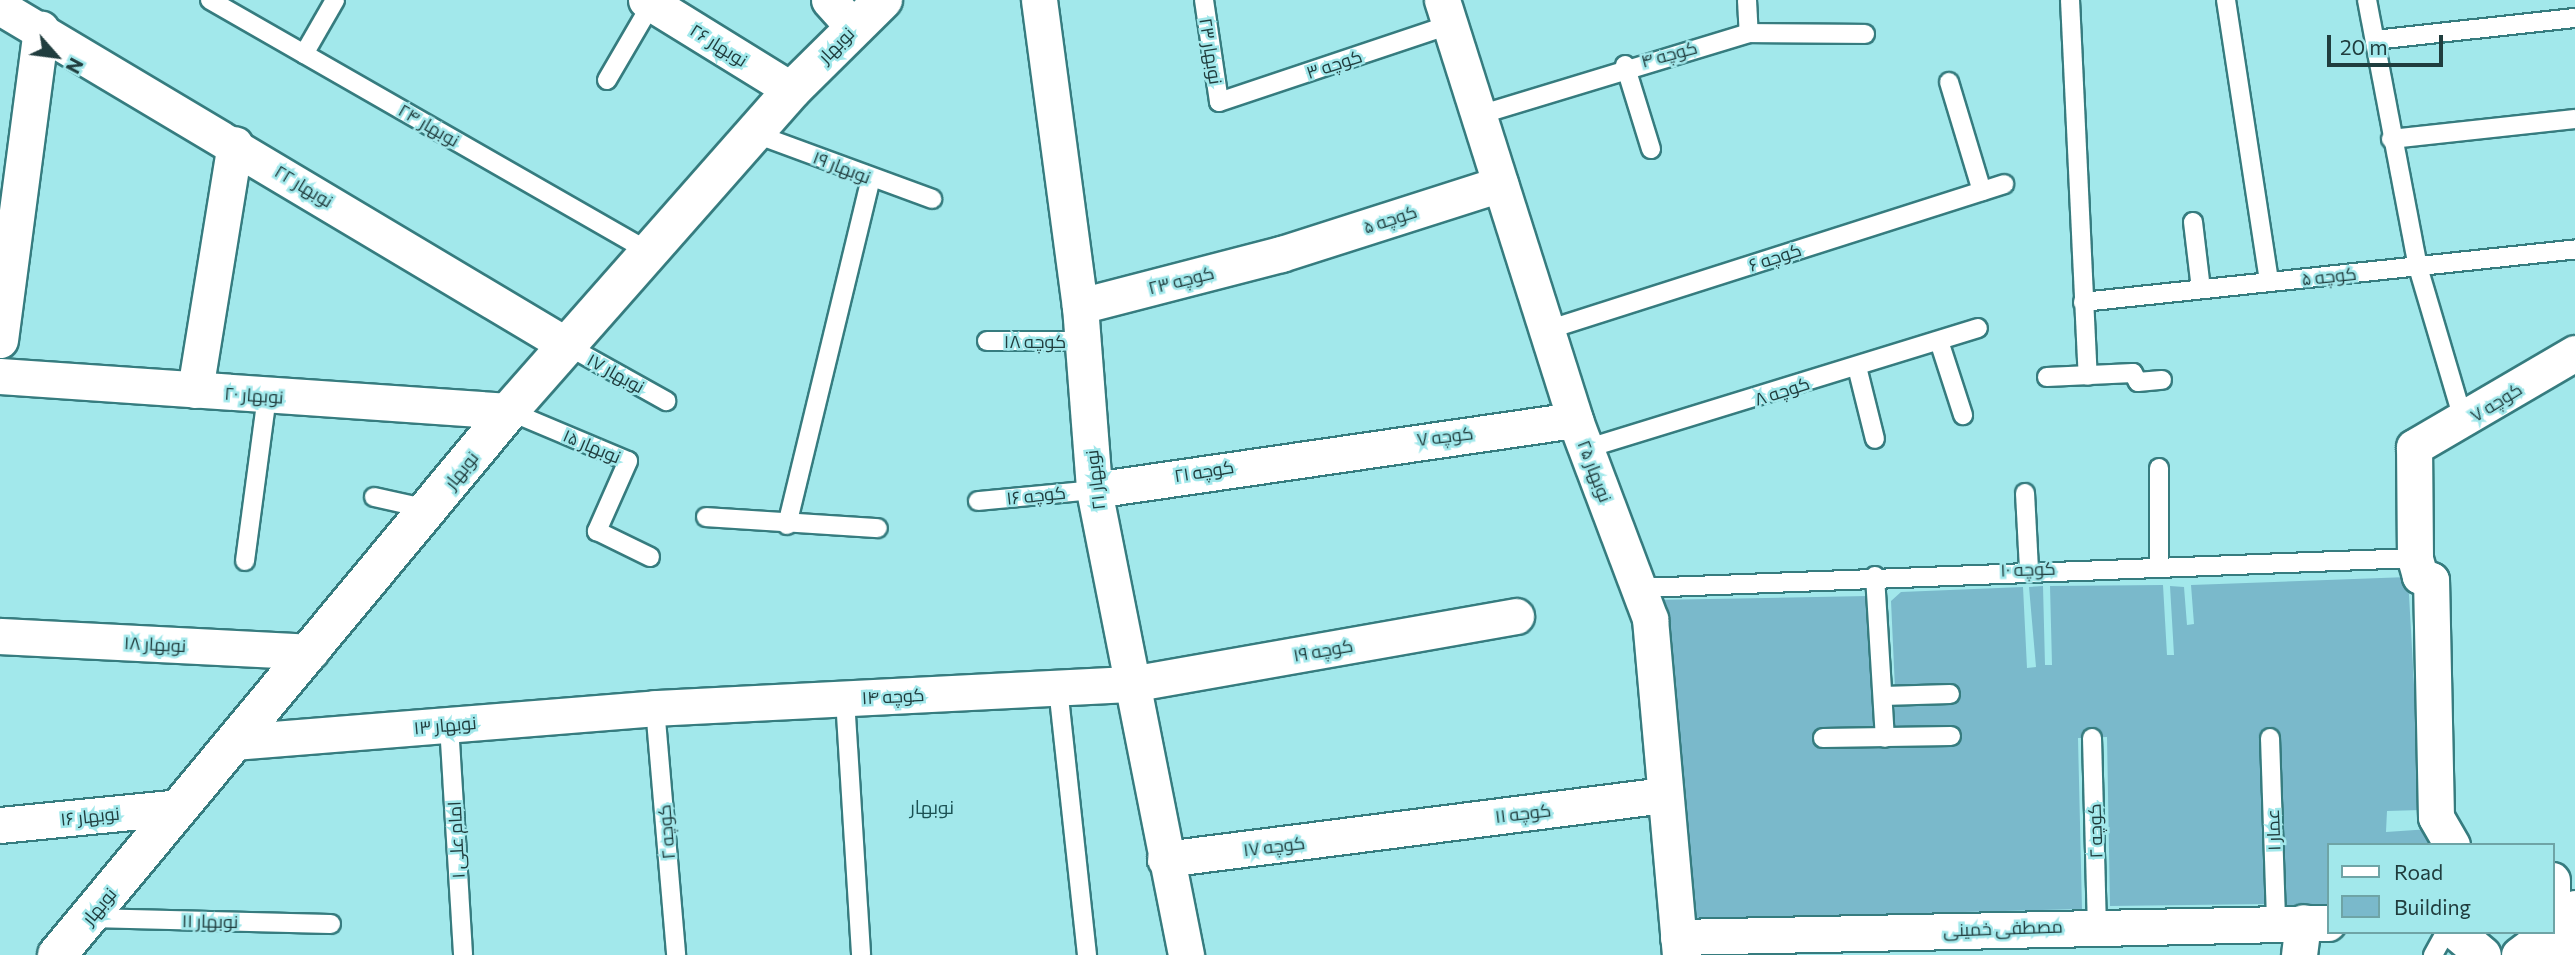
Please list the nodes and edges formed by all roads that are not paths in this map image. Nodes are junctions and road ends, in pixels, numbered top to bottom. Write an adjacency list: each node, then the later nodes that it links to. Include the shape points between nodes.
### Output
1 (209, 0): 19 (lane, نوبهار ۲۴)
2 (335, 0): 19 (lane)
3 (883, 0): 12 (street, نوبهار)
4 (1039, 0): 45 (street, نوبهار ۲۱)
5 (1204, 0): 24 (lane, نوبهار ۲۳)
6 (1747, 0): 16 (lane)
7 (2070, 0): 44 (lane)
8 (2226, 0): 42 (lane)
9 (2367, 0): 18 (lane)
10 (649, 2): 21 (lane); 23 (street, نوبهار ۲۶)
11 (0, 6): 15 (street, نوبهار ۲۲)
12 (841, 13): 23 (street, نوبهار)
13 (1445, 13): 24 (lane, کوچه ۳); 25 (street, نوبهار ۲۵)
14 (2575, 18): 18 (lane)
15 (41, 29): 29 (street, نوبهار ۲۲); 31 (street)
16 (1749, 33): 17 (lane, کوچه ۴); 20 (lane, کوچه ۴)
17 (1865, 34)
18 (2375, 40): 28 (lane)
19 (304, 54): 39 (lane, نوبهار ۲۴)
20 (1625, 65): 25 (lane, کوچه ۴); 30 (lane)
21 (607, 80)
22 (1949, 82): 35 (lane)
23 (792, 90): 27 (street, نوبهار)
24 (1219, 102)
25 (1479, 115): 33 (street, نوبهار ۲۵)
26 (2575, 118): 28 (lane)
27 (753, 134): 32 (lane, نوبهار ۱۹); 39 (street, نوبهار)
28 (2391, 139): 41 (lane)
29 (235, 145): 52 (street, نوبهار ۲۲); 59 (street)
30 (1651, 149)
31 (11, 167): 48 (street)
32 (871, 178): 36 (lane, نوبهار ۱۹); 75 (lane)
33 (1500, 184): 40 (street, کوچه ۵); 47 (street, نوبهار ۲۵)
34 (2004, 184): 35 (lane, کوچه ۶)
35 (1982, 191): 47 (lane, کوچه ۶)
36 (932, 199)
37 (2193, 222): 43 (lane)
38 (2575, 249): 41 (lane, کوچه ۵)
39 (648, 251): 52 (street, نوبهار)
40 (1281, 254): 45 (street, کوچه ۲۳)
41 (2418, 267): 42 (lane, کوچه ۵); 64 (lane)
42 (2269, 282): 43 (lane, کوچه ۵)
43 (2201, 289): 44 (lane, کوچه ۵)
44 (2083, 302): 56 (lane)
45 (1080, 306): 50 (street, نوبهار ۲۱)
46 (1978, 328): 51 (lane, کوچه ۸)
47 (1547, 330): 65 (street, نوبهار ۲۵)
48 (0, 340)
49 (987, 341): 50 (lane, کوچه ۱۸)
50 (1083, 341): 69 (street, نوبهار ۲۱)
51 (1939, 341): 54 (lane, کوچه ۸); 63 (lane)
52 (566, 345): 61 (lane, نوبهار ۱۷); 62 (street, نوبهار)
53 (2575, 353): 64 (street, کوچه ۷)
54 (1857, 367): 65 (lane, کوچه ۸); 66 (lane)
55 (0, 376): 59 (street, نوبهار ۲۰)
56 (2088, 376): 57 (lane); 58 (lane, via 2133,373 2138,382)
57 (2047, 377)
58 (2162, 380)
59 (195, 390): 60 (street, نوبهار ۲۰)
60 (267, 396): 62 (street, نوبهار ۲۰); 79 (lane)
61 (666, 401)
62 (509, 411): 73 (street, نوبهار); 77 (lane, نوبهار ۱۵, via 628,461 597,531)
63 (1963, 415)
64 (2464, 422): 78 (street, کوچه ۷, via 2414,447)
65 (1580, 434): 67 (street, کوچه ۷); 83 (street, نوبهار ۲۵)
66 (1875, 439)
67 (1315, 453): 69 (street, کوچه ۲۱)
68 (2159, 468): 80 (lane)
69 (1094, 490): 72 (lane, کوچه ۱۶); 87 (street, نوبهار ۲۱)
70 (2025, 493): 81 (lane)
71 (374, 497): 73 (lane)
72 (978, 501)
73 (428, 509): 86 (street, نوبهار)
74 (706, 517): 75 (lane)
75 (787, 525): 76 (lane)
76 (878, 528)
77 (650, 556)
78 (2415, 558): 80 (lane, کوچه ۱۰); 104 (street, via 2420,576 2431,580 2436,817)
79 (245, 561)
80 (2159, 565): 81 (lane, کوچه ۱۰)
81 (2029, 569): 82 (lane, کوچه ۱۰)
82 (1875, 576): 83 (lane, کوچه ۱۰); 90 (lane)
83 (1641, 588): 100 (street, نوبهار ۲۵, via 1650,619)
84 (1516, 615): 87 (street, کوچه ۱۹)
85 (0, 636): 86 (street, نوبهار ۱۸)
86 (311, 652): 99 (street, نوبهار)
87 (1131, 684): 88 (street, کوچه ۱۴); 105 (street, نوبهار ۲۱)
88 (1058, 688): 91 (street, کوچه ۱۴); 119 (lane)
89 (1950, 694): 90 (lane)
90 (1883, 696): 95 (lane)
91 (845, 699): 92 (street, کوچه ۱۴); 118 (lane)
92 (655, 708): 93 (street, نوبهار ۱۳); 117 (lane, کوچه ۲)
93 (449, 725): 99 (street, نوبهار ۱۳); 116 (lane, امام علی ۱)
94 (1951, 736): 95 (lane)
95 (1885, 737): 96 (lane)
96 (1823, 738)
97 (2092, 738): 109 (lane, کوچه ۲)
98 (2270, 738): 110 (lane, عمار ۱)
99 (234, 742): 101 (street, نوبهار)
100 (1664, 795): 103 (street, کوچه ۱۱); 114 (street, نوبهار ۲۵)
101 (179, 807): 102 (street, نوبهار ۱۶); 107 (street, نوبهار)
102 (0, 825)
103 (1382, 832): 105 (street, کوچه ۱۷)
104 (2451, 843)
105 (1165, 859): 120 (street, نوبهار ۲۱)
106 (2560, 912): 124 (street)
107 (89, 918): 108 (lane, نوبهار ۱۱); 115 (street, نوبهار)
108 (331, 924)
109 (2097, 925): 110 (street, مصطفی خمینی); 114 (street, مصطفی خمینی)
110 (2302, 931)
111 (2445, 934): 121 (lane)
112 (2458, 934): 122 (street)
113 (2539, 934): 123 (street)
114 (1679, 946)
115 (57, 955)
116 (463, 955)
117 (676, 955)
118 (861, 955)
119 (1087, 955)
120 (1186, 955)
121 (2433, 955)
122 (2483, 955)
123 (2519, 955)
124 (2565, 955)

